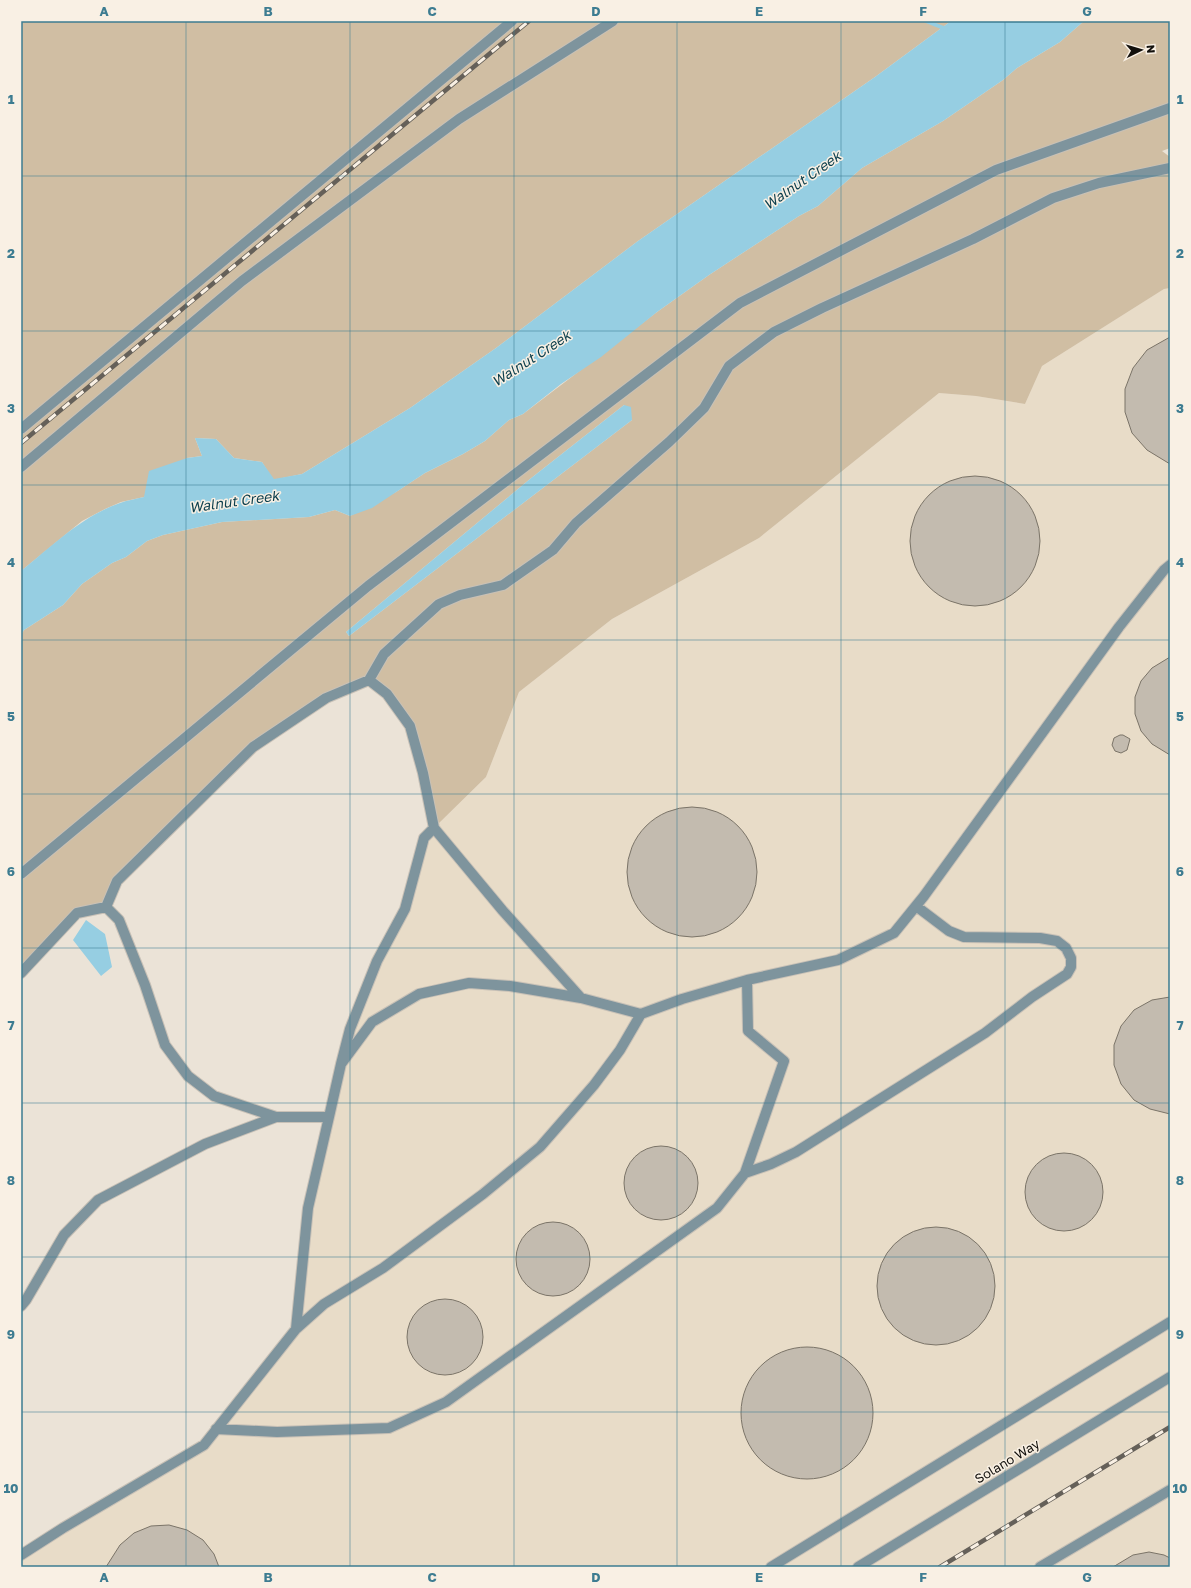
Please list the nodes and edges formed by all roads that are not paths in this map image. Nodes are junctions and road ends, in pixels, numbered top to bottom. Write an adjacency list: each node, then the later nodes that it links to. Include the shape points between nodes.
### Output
1 (512, 21): 5 (street)
2 (613, 21): 6 (street, via 459,119 242,281)
3 (1170, 108): 10 (street, via 996,170 740,303 368,586)
4 (1170, 168): 8 (street, via 1099,184 1053,198 973,239 774,332 729,366 704,408 670,442 576,523 553,550 503,585 460,595 439,604 384,654)
5 (21, 429)
6 (21, 467)
7 (1170, 565): 11 (street, via 1119,627)
8 (369, 680): 9 (street, via 387,694 410,726 423,772); 12 (street, via 326,698 253,747 118,881)
9 (434, 828): 15 (street, via 503,911); 17 (street, via 424,838 405,909 377,961 350,1029)
10 (21, 874)
11 (916, 906): 14 (street, via 894,933 838,960); 20 (street, via 949,931 964,937 1040,938 1057,942 1066,948 1071,958 1071,967 1066,974 1032,996 985,1033 796,1152)
12 (106, 907): 13 (street, via 77,913); 18 (street, via 119,920 165,1045 188,1076 214,1096)
13 (21, 973)
14 (748, 980): 16 (street); 20 (street, via 748,1031 784,1061)
15 (581, 998): 16 (street); 17 (street, via 510,986 469,983 419,994 372,1022)
16 (641, 1014): 23 (street, via 620,1050 594,1085 540,1147 483,1194 390,1263 324,1304)
17 (341, 1064): 19 (street)
18 (276, 1117): 19 (street); 21 (street, via 205,1144 98,1200 64,1235)
19 (329, 1117): 23 (street, via 308,1208)
20 (745, 1173): 25 (street, via 717,1208 446,1402 389,1428 277,1432)
21 (21, 1306)
22 (1170, 1322): 28 (street)
23 (296, 1328): 25 (street)
24 (1170, 1377): 29 (street, Solano Way)
25 (216, 1429): 27 (street, via 204,1445)
26 (1170, 1490): 30 (street)
27 (21, 1555)
28 (771, 1567)
29 (858, 1567)
30 (1040, 1567)

